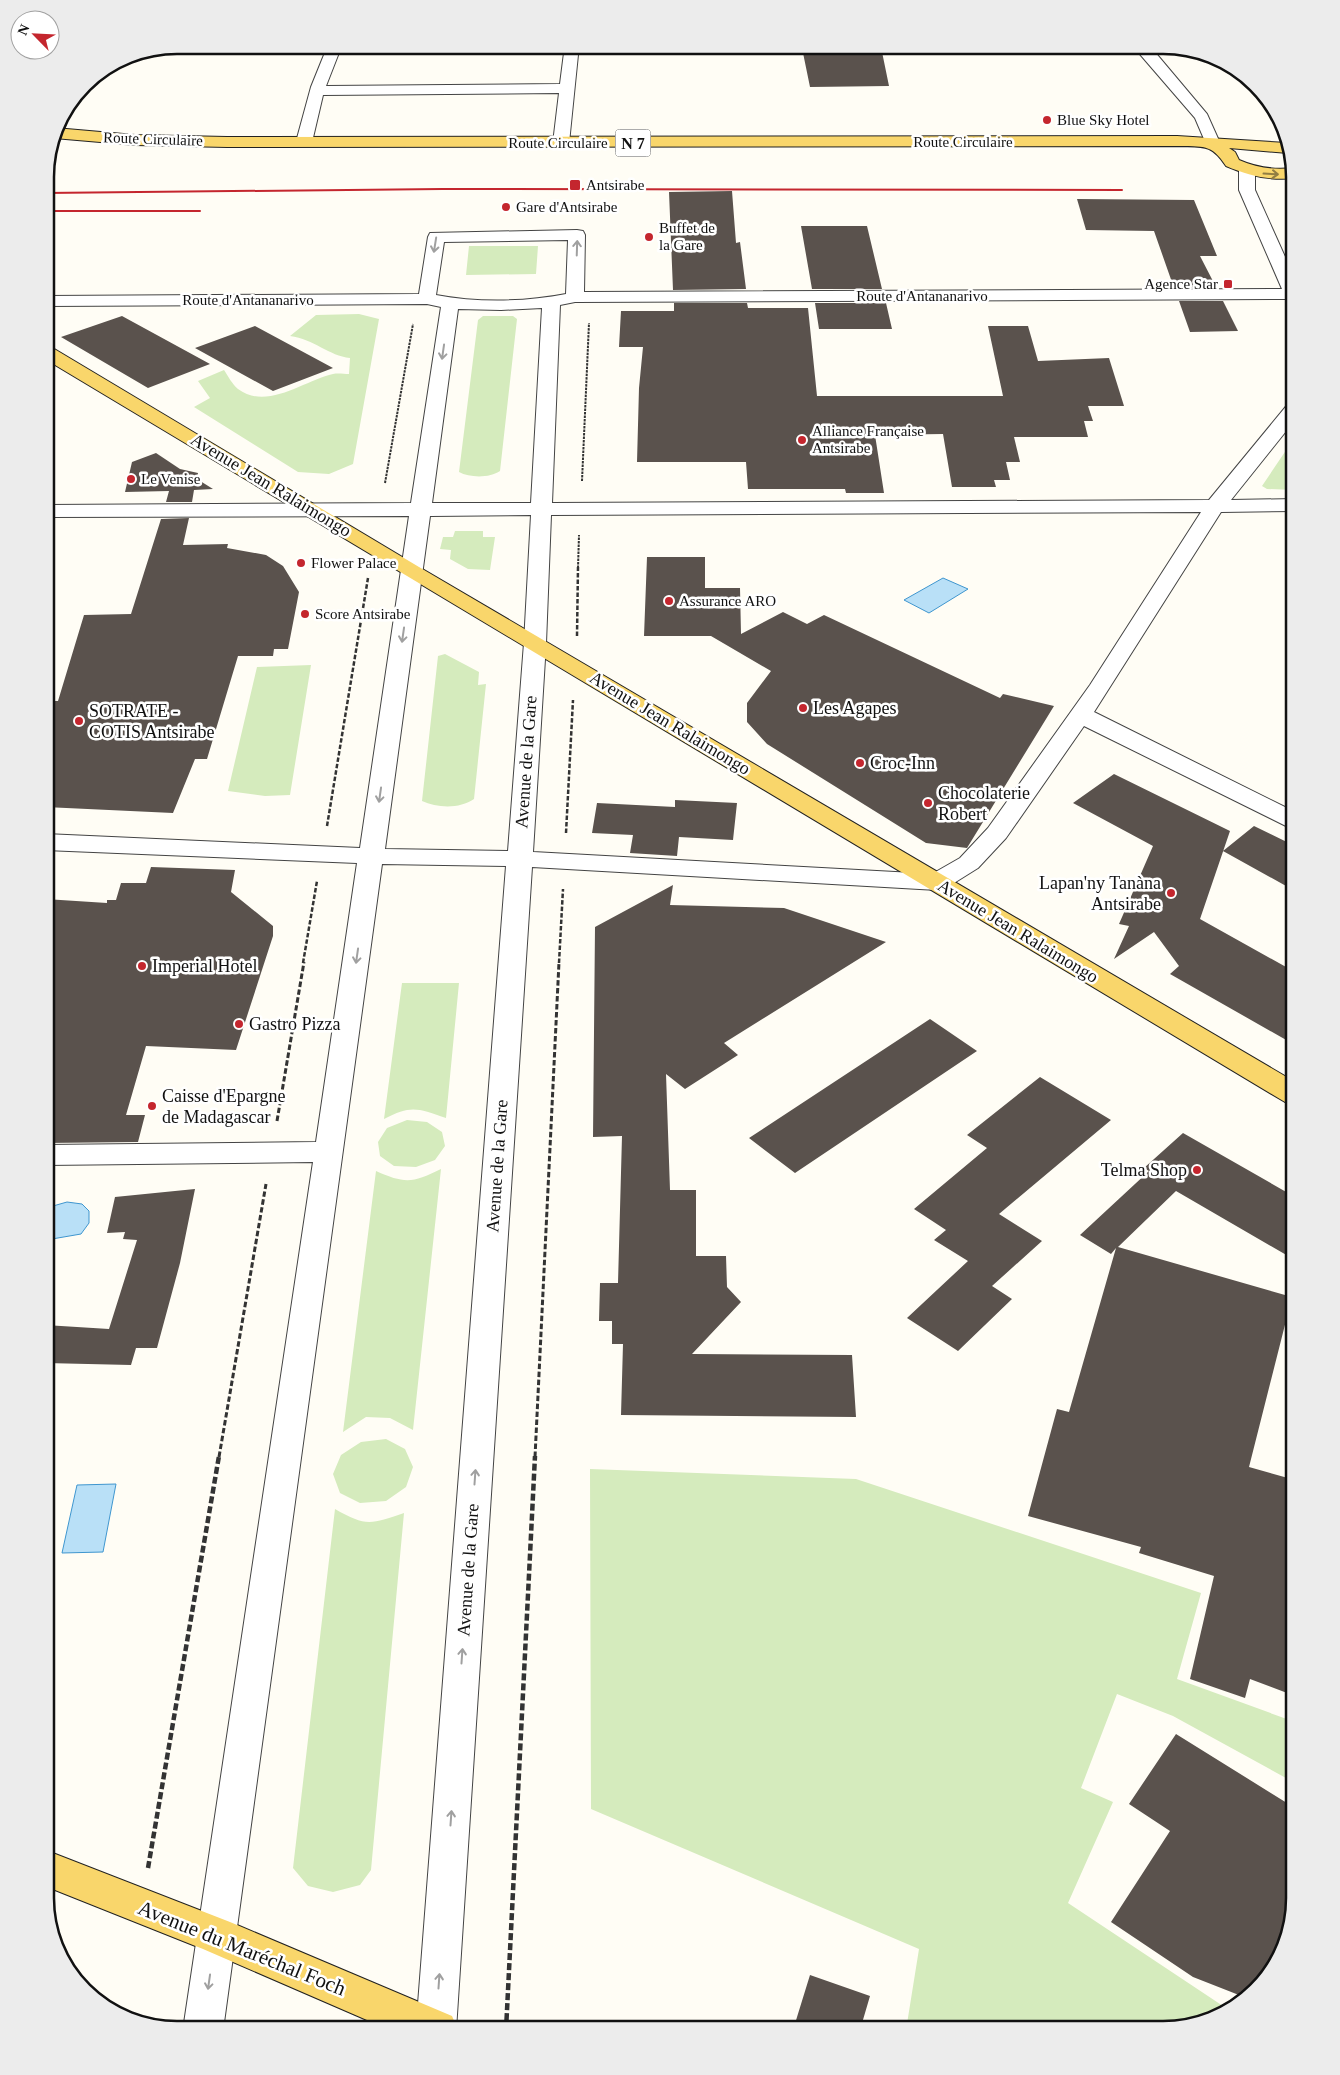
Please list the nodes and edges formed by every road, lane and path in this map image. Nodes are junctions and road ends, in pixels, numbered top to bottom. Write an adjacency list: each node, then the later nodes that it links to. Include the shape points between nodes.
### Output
1 (331, 54): 5 (street)
2 (571, 54): 4 (street)
3 (1149, 54): 9 (street, via 1202,117)
4 (567, 88): 5 (street); 8 (street)
5 (317, 91): 7 (street)
6 (62, 133): 7 (main road, Route Circulaire / N 7, via 135,140)
7 (304, 142): 8 (main road, Route Circulaire / N 7)
8 (561, 143): 9 (main road, Route Circulaire / N 7)
9 (1212, 143): 10 (main road, N 7); 12 (main road)
10 (1250, 145): 11 (main road, N 7); 12 (main road)
11 (1282, 147)
12 (1229, 155): 13 (main road, via 1232,163)
13 (1247, 171): 14 (main road, one-way to 14); 15 (street, via 1247,190)
14 (1286, 174)
15 (1286, 279)
16 (1286, 297): 17 (street, Route d'Antananarivo)
17 (572, 299): 19 (street, Route d'Antananarivo); 19 (street, Avenue de la Gare, one-way to 19, via 577,235 455,236 436,237); 27 (street, Avenue de la Gare); 28 (path)
18 (54, 301): 19 (street, Route d'Antananarivo)
19 (431, 301): 25 (path); 26 (street, one-way to 26)
20 (54, 356): 24 (main road, Avenue Jean Ralaimongo)
21 (1286, 419): 23 (street)
22 (1286, 505): 23 (street)
23 (1215, 506): 28 (street); 34 (street)
24 (311, 509): 25 (street); 29 (street); 30 (main road, Avenue Jean Ralaimongo)
25 (381, 509): 26 (street)
26 (421, 509): 27 (street); 31 (street)
27 (542, 510): 28 (street); 32 (street, Avenue de la Gare)
28 (581, 510): 33 (path, via 576,617)
29 (54, 511)
30 (373, 546): 31 (main road, Avenue Jean Ralaimongo); 37 (path)
31 (412, 571): 32 (main road, Avenue Jean Ralaimongo); 38 (street, one-way to 38)
32 (535, 643): 33 (main road, Avenue Jean Ralaimongo); 39 (street, Avenue de la Gare)
33 (578, 668): 40 (path, via 571,716); 41 (main road, Avenue Jean Ralaimongo)
34 (1081, 714): 35 (street); 41 (street, via 997,833 969,863)
35 (1286, 816)
36 (54, 842): 37 (street)
37 (322, 854): 38 (street); 44 (path)
38 (371, 856): 39 (street); 43 (street, one-way to 43)
39 (518, 859): 40 (street); 51 (street, Avenue de la Gare, one-way to 39)
40 (565, 862): 41 (street); 52 (path)
41 (937, 882): 42 (main road, Avenue Jean Ralaimongo)
42 (1286, 1091)
43 (328, 1152): 44 (street); 48 (street)
44 (271, 1153): 45 (street); 47 (path)
45 (54, 1155)
46 (54, 1872): 47 (main road, Avenue du Maréchal Foch)
47 (141, 1906): 48 (main road, Avenue du Maréchal Foch)
48 (216, 1935): 49 (street, one-way to 49); 50 (main road, Avenue du Maréchal Foch)
49 (204, 2021)
50 (416, 2021)
51 (438, 2021)
52 (506, 2021)

